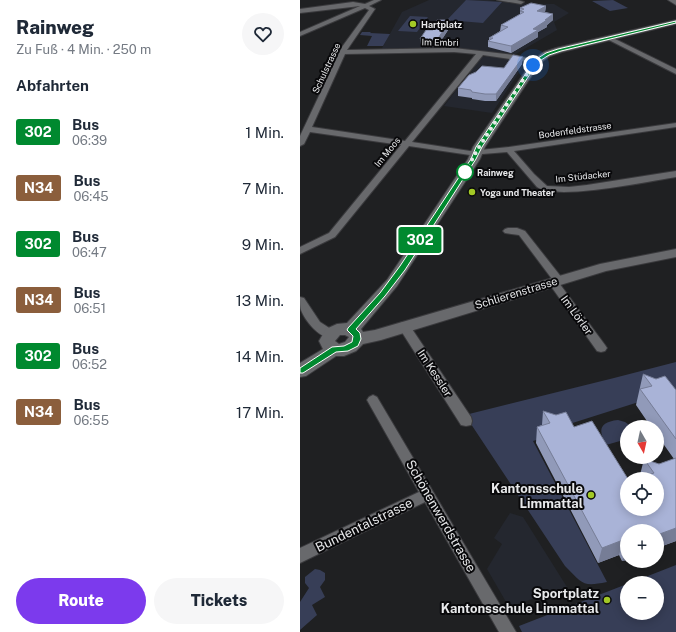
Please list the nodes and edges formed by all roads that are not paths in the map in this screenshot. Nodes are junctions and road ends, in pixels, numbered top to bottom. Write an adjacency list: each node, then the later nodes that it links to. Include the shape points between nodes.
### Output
1 (378, 0): 7 (street)
2 (500, 0): 5 (street)
3 (672, 0): 6 (main road)
4 (344, 2): 7 (street); 8 (street)
5 (521, 2)
6 (676, 3)
7 (366, 6): 10 (street); 12 (street, Schulstrasse, via 372,10)
8 (300, 11)
9 (676, 22): 11 (main road)
10 (300, 34)
11 (609, 38): 14 (main road, via 559,50); 15 (street)
12 (343, 52): 13 (street, Im Embri, via 441,50); 17 (street, Schulstrasse)
13 (481, 53): 14 (street, Im Embri); 19 (street, Im Moos)
14 (537, 61): 21 (main road)
15 (676, 72)
16 (676, 125): 20 (street, Bodenfeldstrasse)
17 (308, 129): 18 (street, Schulstrasse); 19 (street)
18 (300, 144)
19 (407, 144): 21 (street); 24 (street, Im Moos, via 332,234)
20 (509, 149): 21 (street, Bodenfeldstrasse); 22 (street, Im Stüdacker, via 540,185 552,190)
21 (476, 153): 29 (main road, via 392,283)
22 (676, 174)
23 (508, 232): 26 (street, Im Lörler, via 517,230 522,233)
24 (300, 251)
25 (676, 252): 26 (main road, Schlierenstrasse)
26 (555, 281): 28 (main road, Schlierenstrasse); 31 (street, Im Lörler)
27 (300, 301): 30 (street)
28 (404, 326): 29 (main road, Schlierenstrasse, via 375,336); 35 (street, Im Kessler)
29 (354, 334): 30 (main road, Schlierenstrasse, via 342,329)
30 (330, 342): 32 (main road); 33 (main road)
31 (600, 348)
32 (300, 362)
33 (300, 371)
34 (373, 400): 36 (street, Schönenwerdstrasse)
35 (466, 420)
36 (428, 494): 37 (street, Bundentalstrasse); 38 (street, Schönenwerdstrasse)
37 (300, 556)
38 (508, 632)

